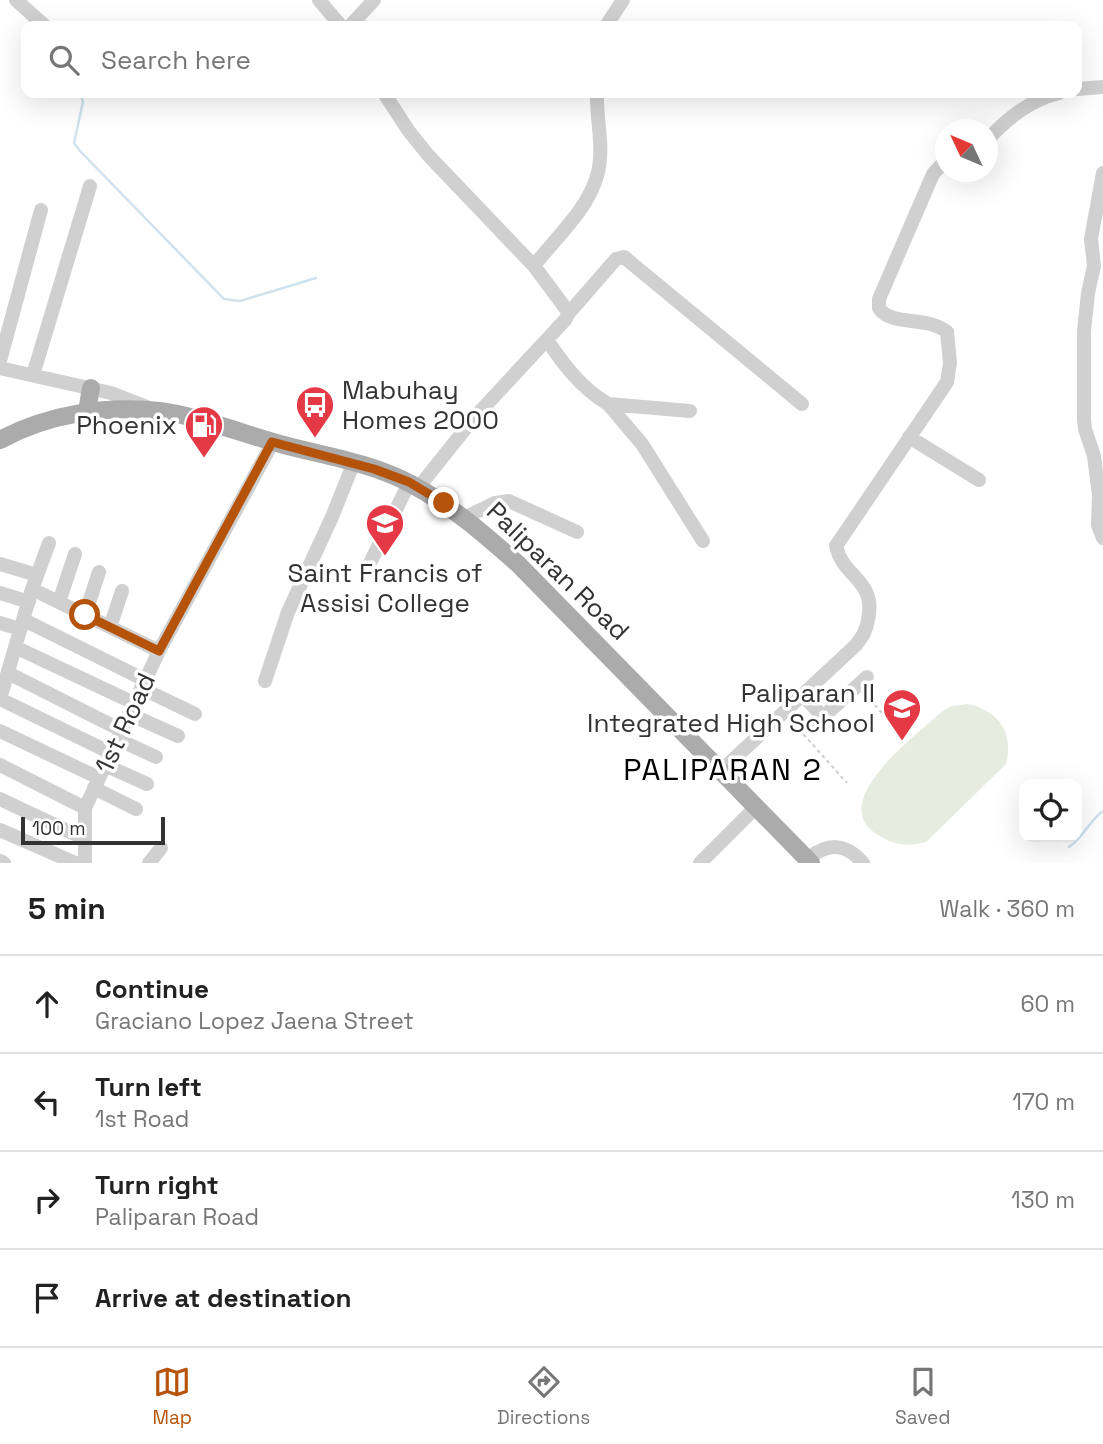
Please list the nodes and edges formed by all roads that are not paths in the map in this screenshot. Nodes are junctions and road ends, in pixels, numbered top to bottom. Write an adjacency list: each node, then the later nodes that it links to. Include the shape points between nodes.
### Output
1 (16, 0): 5 (street)
2 (319, 0): 6 (street)
3 (374, 0): 7 (street)
4 (623, 0): 8 (street)
5 (39, 21)
6 (337, 21)
7 (355, 21)
8 (609, 21)
9 (1103, 87): 10 (street)
10 (1082, 89)
11 (387, 98): 19 (street, via 428,155)
12 (597, 98): 19 (street, via 597,174 576,214)
13 (1040, 98): 14 (street)
14 (998, 129)
15 (935, 172): 31 (street, via 879,299 879,308 889,318 940,326 949,338 947,382)
16 (1103, 173): 39 (street, via 1091,239 1094,266 1084,331 1085,429 1094,456 1098,525)
17 (90, 186): 24 (street)
18 (41, 210): 22 (street)
19 (534, 266): 20 (street)
20 (569, 313): 21 (street); 27 (street, via 616,259 624,257)
21 (547, 340): 26 (street, via 571,373); 36 (street)
22 (0, 361)
23 (0, 368): 24 (street)
24 (33, 375): 25 (street)
25 (91, 388): 28 (main road); 29 (street)
26 (608, 404): 30 (street); 40 (street, via 642,444)
27 (802, 404)
28 (87, 411): 29 (main road, Paliparan Road); 32 (main road, Paliparan Road)
29 (161, 411): 33 (main road, Paliparan Road)
30 (690, 411)
31 (909, 437): 35 (street); 60 (street, via 836,546 868,594 871,606 865,633)
32 (0, 440)
33 (272, 442): 34 (main road, Paliparan Road); 55 (street, 1st Road)
34 (354, 462): 36 (main road, Paliparan Road); 57 (street, via 288,612)
35 (979, 480)
36 (414, 485): 37 (main road, Paliparan Road); 43 (street)
37 (464, 518): 38 (street, via 509,501); 69 (main road, Paliparan Road, via 518,564)
38 (577, 532)
39 (1103, 538)
40 (703, 541)
41 (49, 543): 46 (street)
42 (75, 554): 49 (street)
43 (370, 562)
44 (0, 564): 46 (street)
45 (99, 572): 50 (street)
46 (33, 589): 48 (street); 49 (street); 52 (street)
47 (122, 591): 53 (street)
48 (0, 593)
49 (59, 602): 50 (street)
50 (85, 615): 53 (street)
51 (0, 623): 52 (street)
52 (22, 625): 54 (street); 59 (street)
53 (110, 627): 55 (street)
54 (9, 651): 56 (street); 62 (street)
55 (159, 651): 59 (street, 1st Road)
56 (4, 678): 61 (street); 65 (street)
57 (265, 681)
58 (862, 682): 60 (street, via 823,717)
59 (143, 684): 62 (street, 1st Road); 63 (street)
60 (803, 695): 69 (street)
61 (0, 699): 70 (street)
62 (131, 709): 65 (street, 1st Road); 66 (street)
63 (195, 714)
64 (0, 731): 70 (street)
65 (119, 734): 67 (street); 70 (street, 1st Road)
66 (178, 736)
67 (156, 757)
68 (0, 765): 74 (street)
69 (722, 770): 73 (main road, Paliparan Road)
70 (102, 771): 71 (street); 74 (street, 1st Road); 75 (street)
71 (147, 784)
72 (0, 799): 77 (street)
73 (757, 806): 79 (main road, Paliparan Road); 83 (street)
74 (85, 807): 77 (street, 1st Road)
75 (136, 809)
76 (0, 830): 80 (street)
77 (85, 839): 81 (street, 1st Road)
78 (161, 848): 82 (street)
79 (809, 861): 84 (street, via 816,852 841,846)
80 (75, 863)
81 (85, 863)
82 (149, 863)
83 (699, 863)
84 (863, 863)

